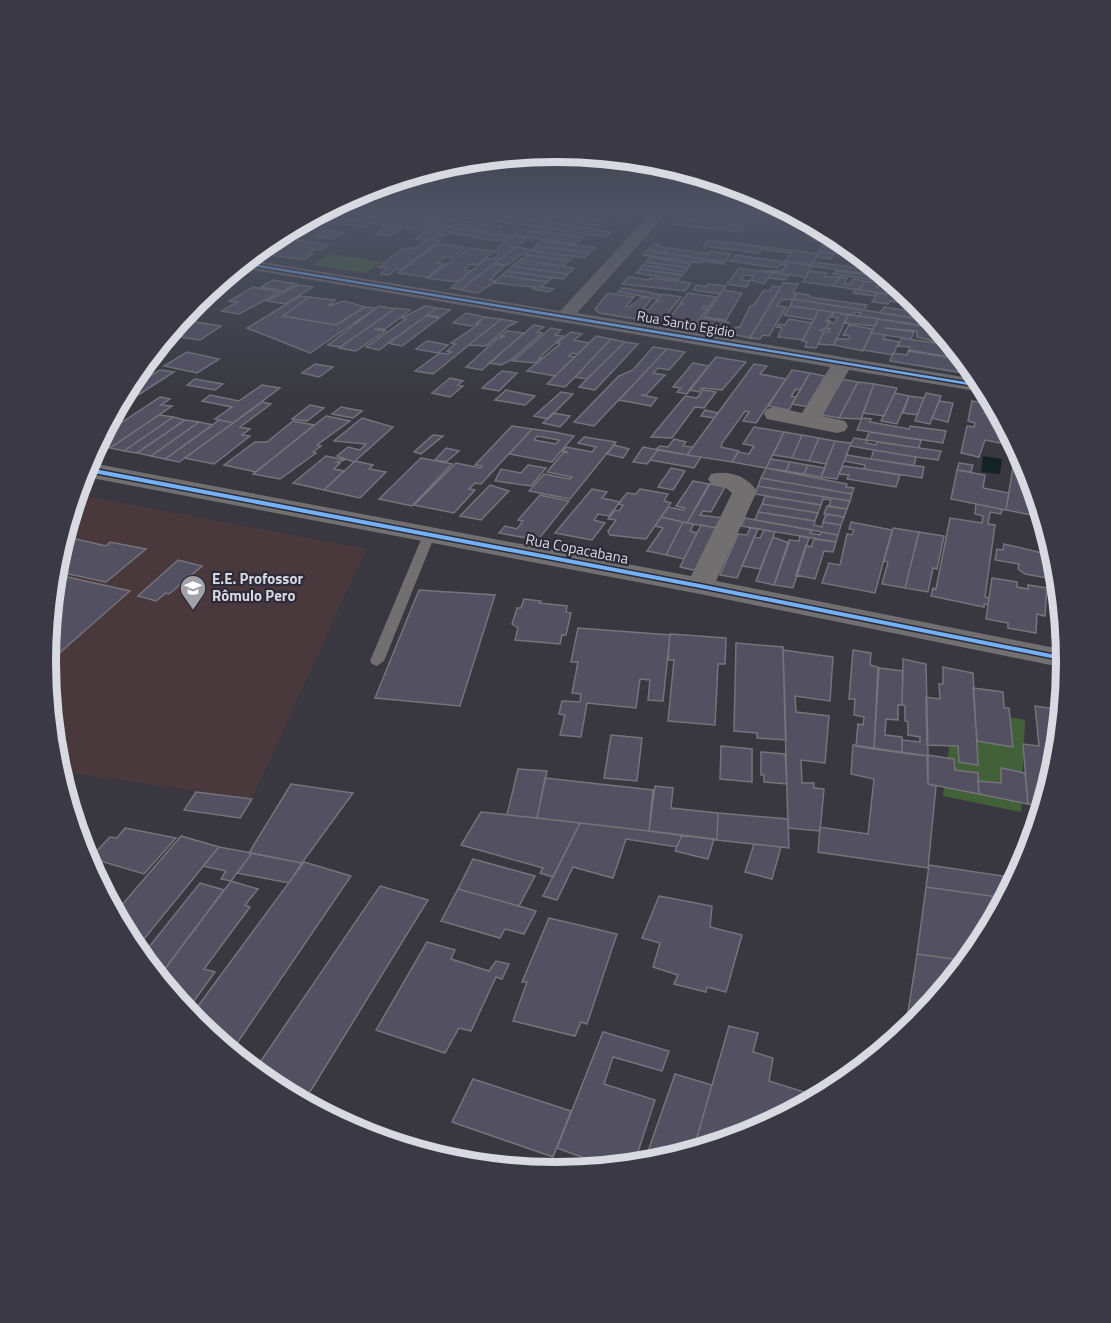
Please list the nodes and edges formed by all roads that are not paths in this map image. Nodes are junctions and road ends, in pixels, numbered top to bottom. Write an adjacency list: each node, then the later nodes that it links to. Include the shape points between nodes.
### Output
1 (304, 274): 3 (street, Rua Santo Egidio)
2 (604, 274): 3 (street)
3 (564, 317): 4 (street, Rua Santo Egidio)
4 (842, 364): 5 (street, Rua Santo Egidio); 7 (street)
5 (972, 385)
6 (775, 414): 7 (street)
7 (809, 420): 8 (street)
8 (837, 426)
9 (94, 471): 11 (street, Rua Copacabana)
10 (720, 479): 12 (street, via 734,482 745,491)
11 (429, 535): 12 (street, Rua Copacabana); 14 (lane)
12 (700, 586): 13 (street, Rua Copacabana)
13 (1056, 657)
14 (377, 661)

